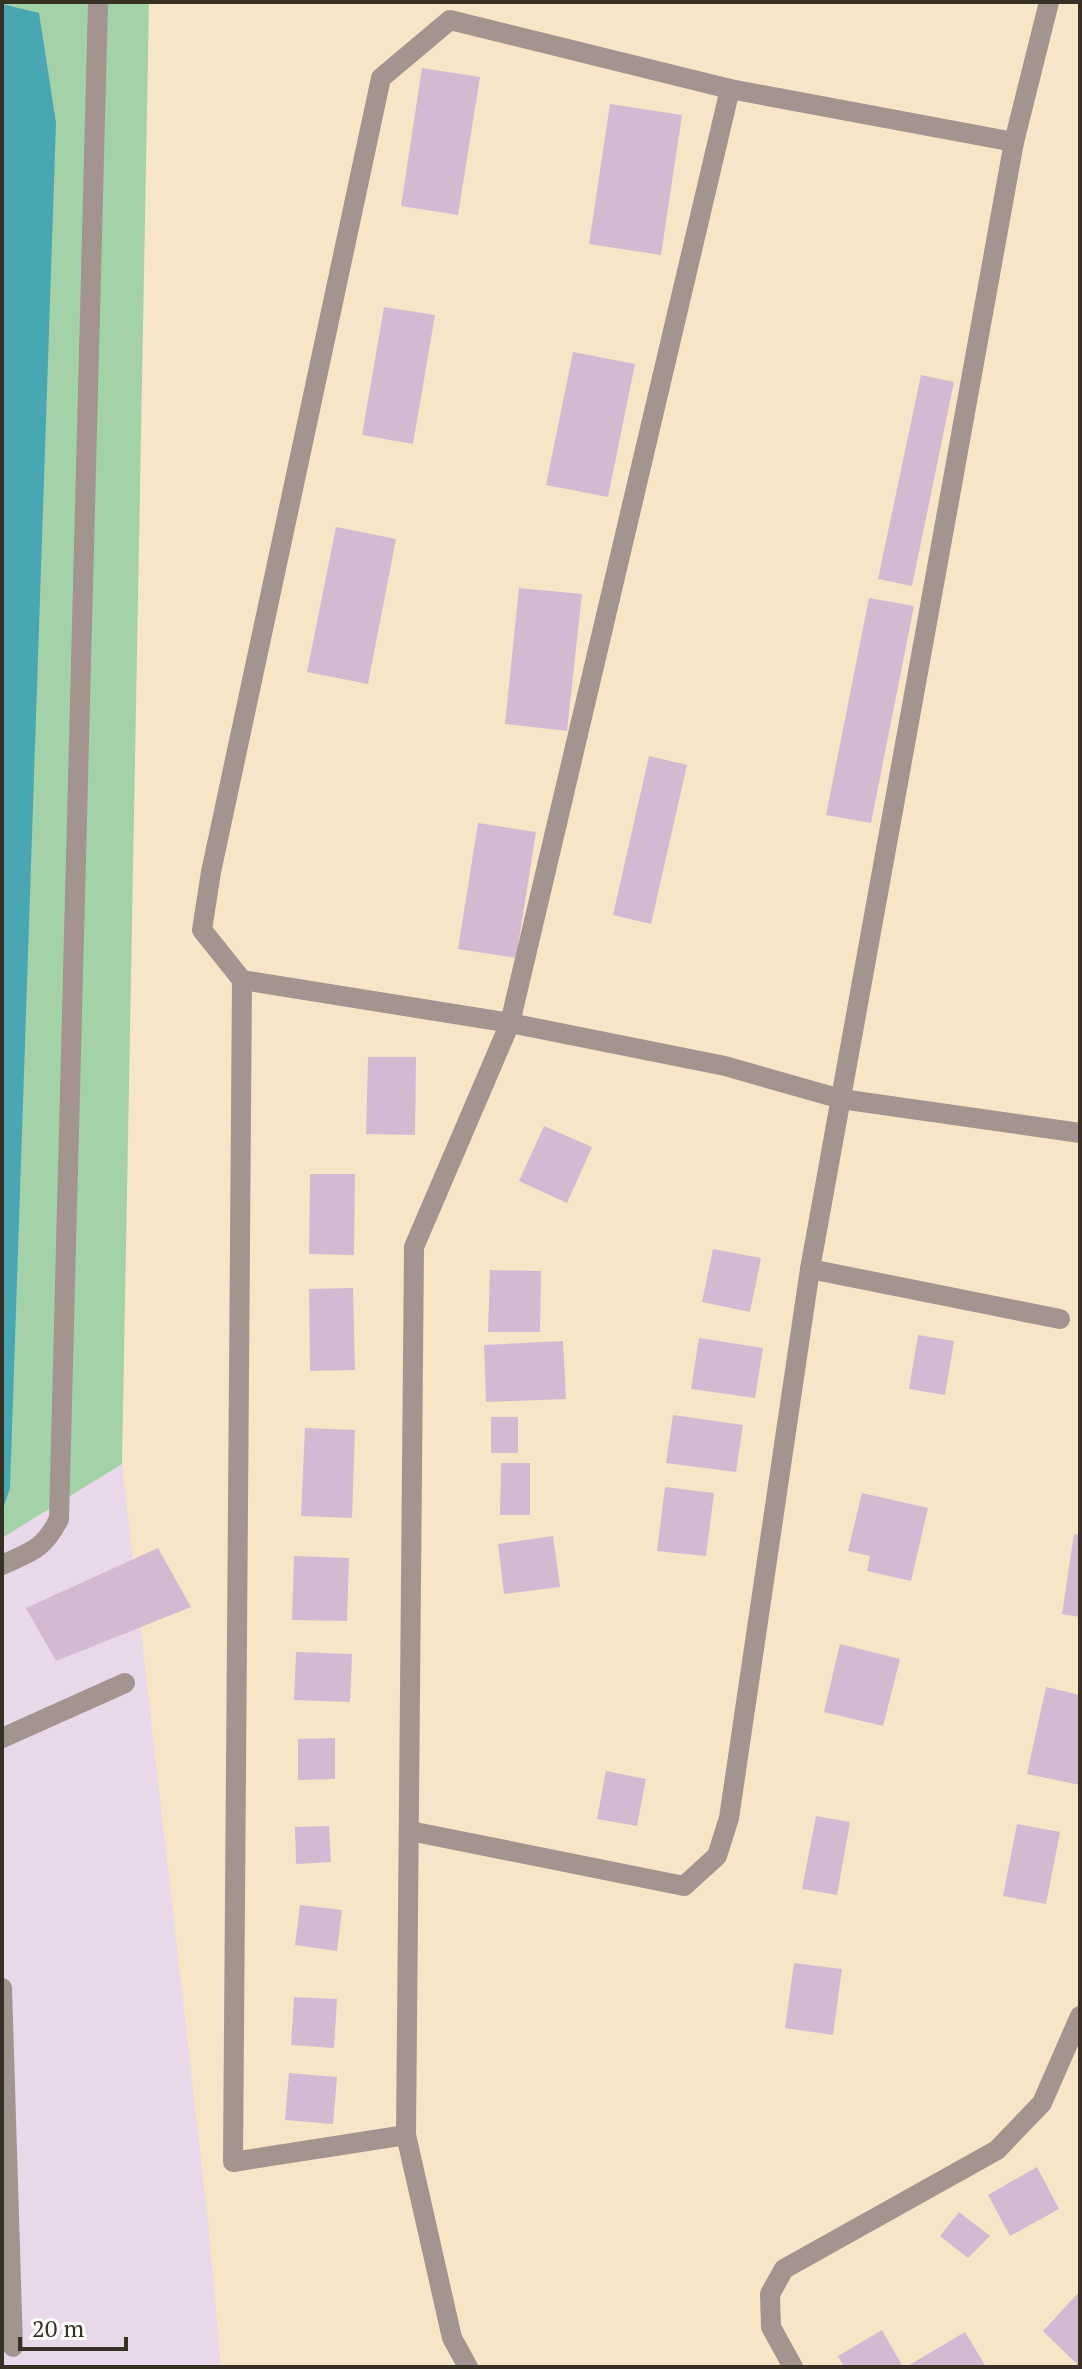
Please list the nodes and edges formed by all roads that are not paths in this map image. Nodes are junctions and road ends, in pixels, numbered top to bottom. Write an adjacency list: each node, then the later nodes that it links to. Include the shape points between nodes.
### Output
1 (98, 2): 11 (street, via 59,1519 39,1549)
2 (1049, 2): 4 (street)
3 (730, 89): 4 (street); 5 (street, via 450,20 381,78 202,930); 6 (street)
4 (1014, 142): 7 (street)
5 (242, 980): 6 (street); 17 (street, via 233,2162)
6 (510, 1023): 7 (street, via 725,1066); 14 (street, via 414,1247)
7 (841, 1099): 8 (street); 9 (street)
8 (1080, 1133)
9 (810, 1269): 10 (street); 14 (street, via 729,1818 717,1856 684,1886)
10 (1060, 1319)
11 (2, 1565)
12 (125, 1683): 13 (street)
13 (2, 1738)
14 (410, 1831): 17 (street)
15 (2, 1988): 18 (street)
16 (1080, 2016): 20 (street, via 1042,2103 997,2150 784,2269 770,2294 771,2327)
17 (406, 2135): 19 (street, via 452,2338)
18 (13, 2347)
19 (468, 2367)
20 (793, 2367)

